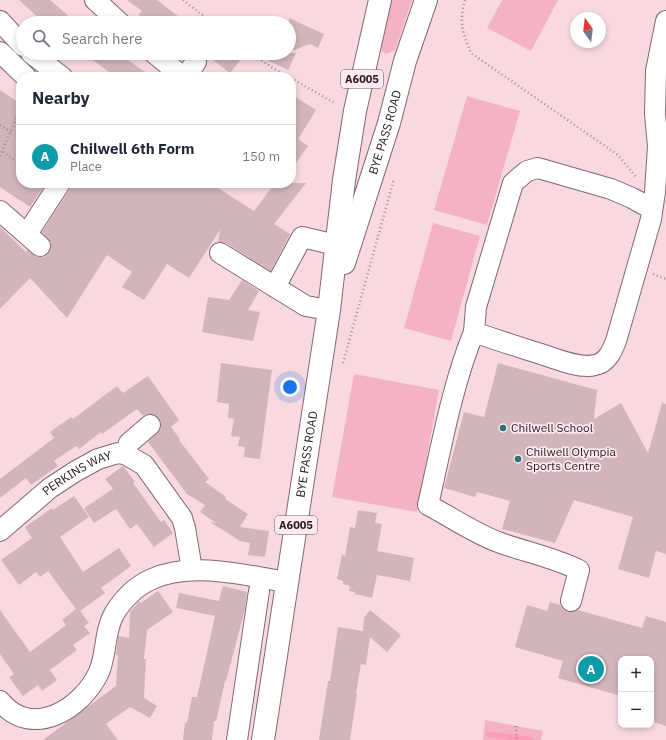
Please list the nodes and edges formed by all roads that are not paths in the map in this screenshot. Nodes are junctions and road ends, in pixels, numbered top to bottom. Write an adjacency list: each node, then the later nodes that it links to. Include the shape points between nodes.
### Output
1 (380, 0): 19 (main road, BYE PASS ROAD / A6005, via 355,111)
2 (426, 0): 22 (main road, BYE PASS ROAD / A6005)
3 (99, 3): 4 (street)
4 (113, 16)
5 (666, 21): 14 (street, via 656,71 655,114)
6 (3, 31): 7 (street)
7 (16, 41)
8 (0, 52): 11 (street)
9 (40, 60): 12 (street)
10 (167, 60): 13 (street)
11 (21, 72)
12 (56, 72)
13 (188, 72)
14 (658, 146): 16 (street, via 651,170 641,183); 17 (street)
15 (58, 188): 18 (street, via 33,240)
16 (619, 192): 17 (street); 23 (street, via 538,168 527,171 513,183 476,308)
17 (652, 209): 23 (street, via 616,341 611,353 603,362 595,366 585,366)
18 (0, 211)
19 (336, 245): 21 (street, via 302,237); 22 (main road, BYE PASS ROAD / A6005)
20 (220, 253): 21 (street)
21 (275, 287): 22 (street, via 306,306)
22 (329, 310): 28 (main road, BYE PASS ROAD / A6005)
23 (474, 332): 30 (street, via 466,350 428,505 485,537 563,562 579,570)
24 (150, 425): 25 (street, via 129,443)
25 (125, 454): 26 (street, PERKINS WAY, via 118,453 98,459 76,471 50,488); 27 (street, PERKINS WAY, via 144,465 182,518)
26 (0, 531)
27 (192, 570): 28 (street, via 219,571); 33 (street, via 168,573 151,579 125,598 108,625 100,670 79,700 55,716 43,718 16,715)
28 (286, 582): 32 (main road, BYE PASS ROAD / A6005)
29 (259, 592): 31 (street)
30 (571, 601)
31 (250, 650): 32 (street); 34 (street)
32 (276, 652): 35 (main road, BYE PASS ROAD / A6005)
33 (0, 701)
34 (237, 740)
35 (263, 740)

